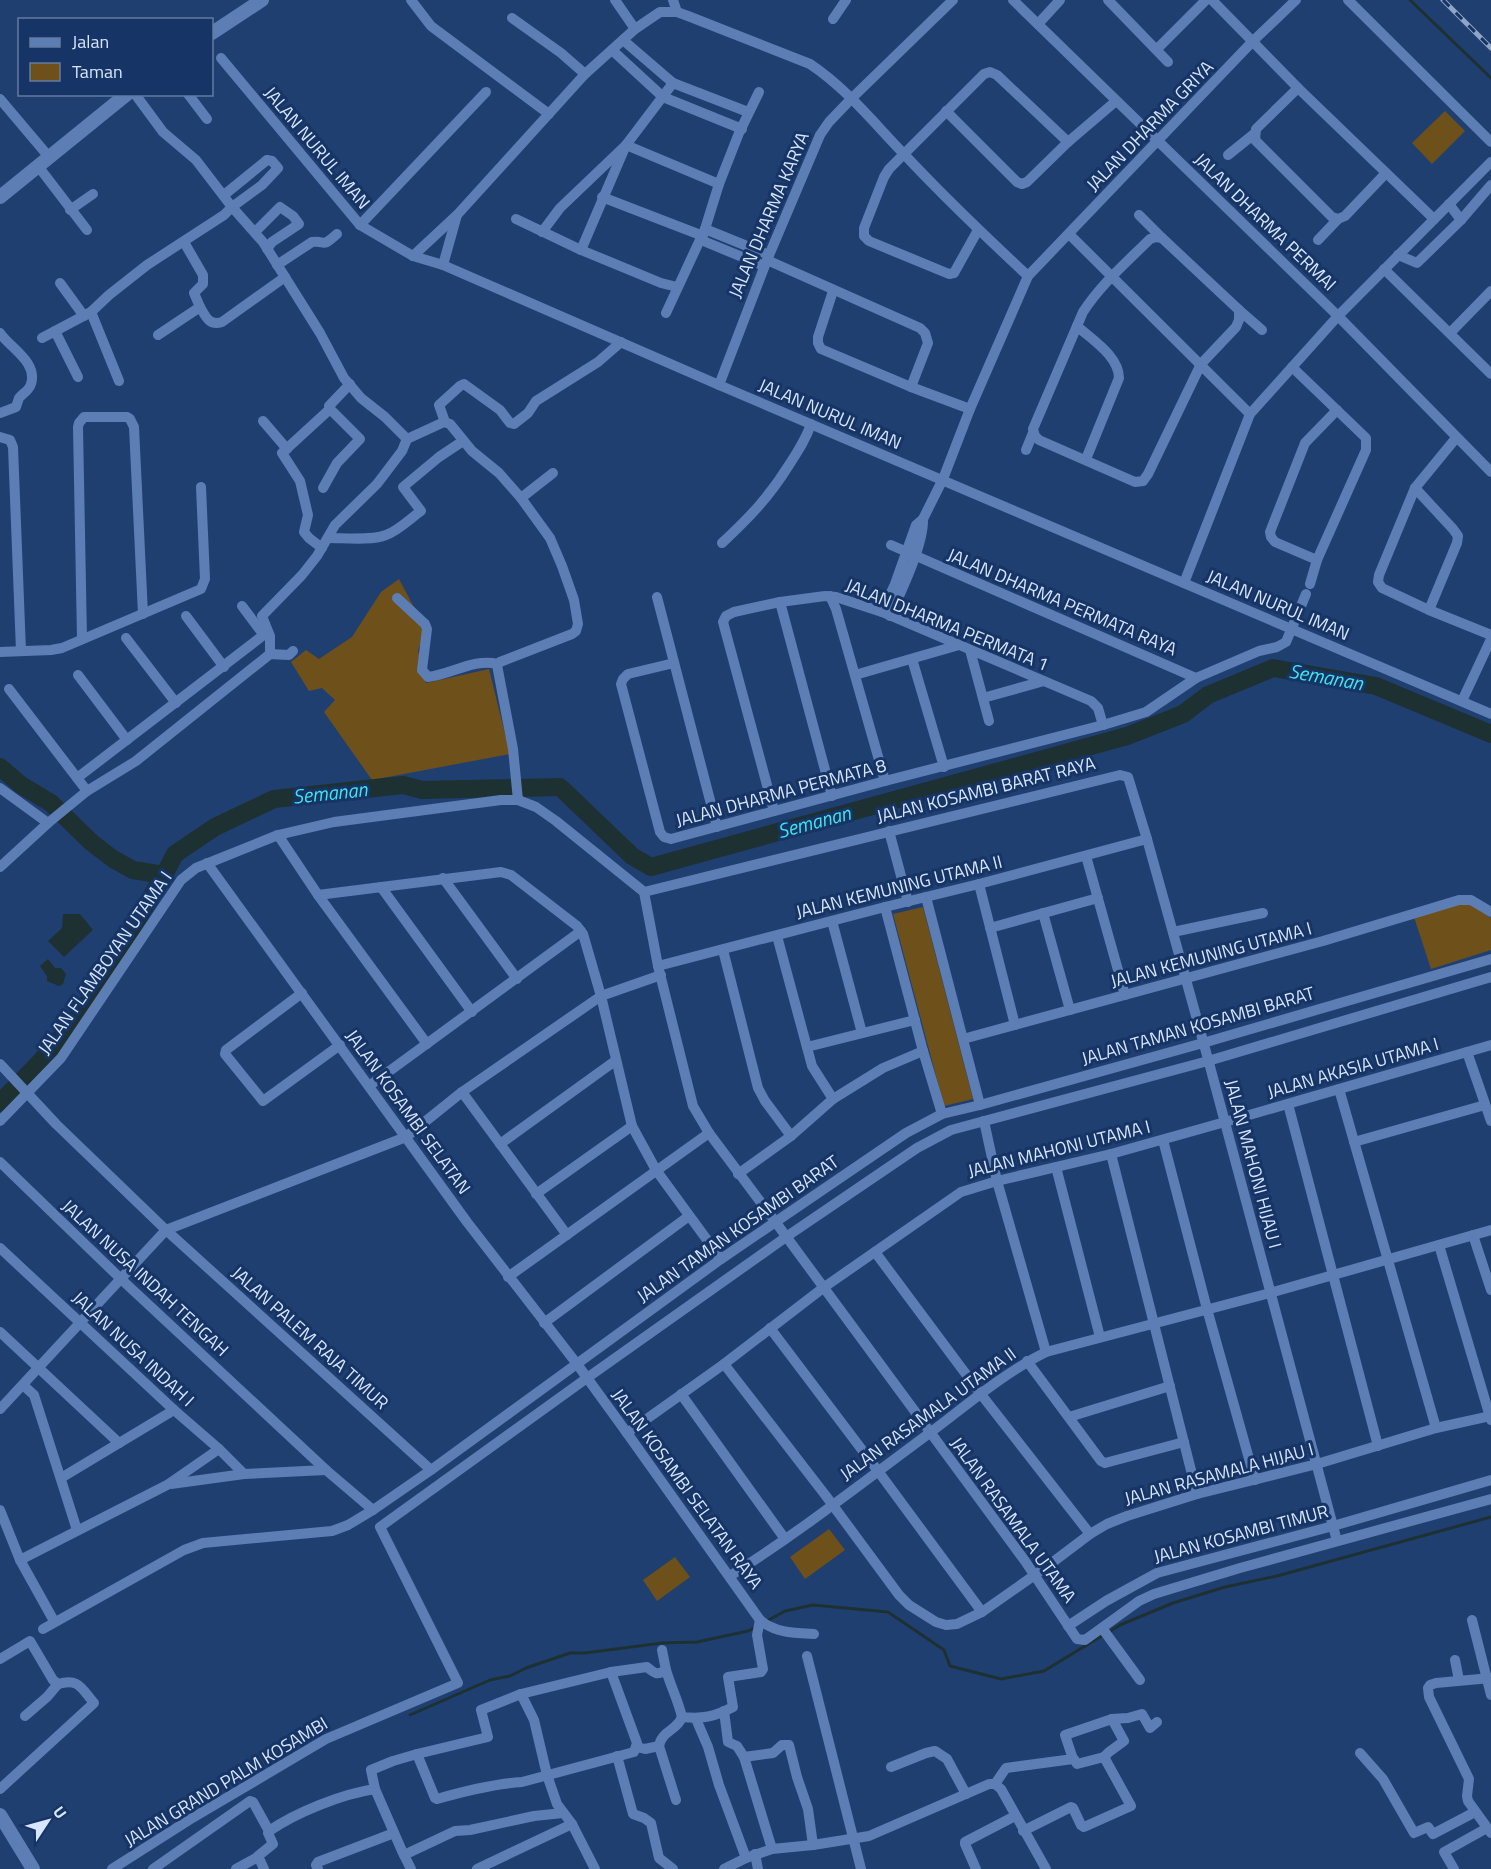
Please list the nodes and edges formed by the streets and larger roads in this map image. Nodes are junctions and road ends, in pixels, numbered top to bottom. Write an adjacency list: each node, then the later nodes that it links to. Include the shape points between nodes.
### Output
1 (262, 0): 19 (street)
2 (411, 0): 40 (street, via 439,32)
3 (615, 0): 18 (street)
4 (673, 0): 14 (street)
5 (846, 0): 16 (street)
6 (953, 0): 35 (street, JALAN DHARMA KARYA)
7 (1013, 0): 17 (street, JALAN DHARMA PERMAI)
8 (1060, 0): 17 (street)
9 (1108, 0): 22 (street)
10 (1206, 0): 22 (street)
11 (1212, 0): 21 (street)
12 (1296, 0): 21 (street, JALAN DHARMA GRIYA)
13 (1348, 0): 46 (street)
14 (677, 12): 18 (street, via 660,12); 35 (street, via 810,64)
15 (512, 18): 26 (street)
16 (833, 19)
17 (1038, 24): 37 (street, JALAN DHARMA PERMAI)
18 (634, 29): 20 (street)
19 (213, 32)
20 (623, 40): 23 (street); 27 (street)
21 (1253, 41): 28 (street); 44 (street, JALAN DHARMA GRIYA)
22 (1157, 49): 25 (street)
23 (612, 50): 26 (street); 34 (street)
24 (221, 58): 69 (street, JALAN NURUL IMAN)
25 (1168, 62)
26 (585, 74): 40 (street)
27 (673, 83): 34 (street); 39 (street)
28 (1298, 87): 43 (street); 52 (street)
29 (486, 92): 69 (street)
30 (759, 92): 39 (street)
31 (125, 96): 50 (street)
32 (136, 96): 57 (street, via 163,132 196,160)
33 (190, 96): 41 (street)
34 (663, 97): 42 (street); 47 (street)
35 (852, 98): 48 (street); 84 (street, JALAN DHARMA KARYA, via 820,135)
36 (0, 99): 50 (street)
37 (1116, 101): 44 (street, JALAN DHARMA PERMAI); 45 (street)
38 (946, 111): 45 (street, via 984,74 993,73); 45 (street, via 1020,184 1027,182); 48 (street)
39 (748, 112): 42 (street)
40 (549, 114): 63 (street)
41 (207, 119)
42 (742, 129): 54 (street)
43 (1254, 134): 49 (street); 66 (street, via 1255,140)
44 (1159, 141): 75 (street, JALAN DHARMA GRIYA); 99 (street, JALAN DHARMA PERMAI)
45 (1068, 142)
46 (1491, 142)
47 (626, 145): 54 (street); 59 (street); 73 (street, via 560,208)
48 (903, 153): 71 (street); 71 (street, via 884,177 864,236 949,274 959,267)
49 (1228, 155)
50 (43, 162): 58 (street); 62 (street)
51 (1488, 165): 53 (street); 60 (street)
52 (1386, 173): 66 (street); 67 (street)
53 (1491, 180)
54 (719, 184): 76 (street)
55 (1491, 185): 68 (street)
56 (93, 194): 62 (street)
57 (224, 195): 61 (street); 61 (street, via 267,160 276,165 278,168 269,179)
58 (0, 197)
59 (602, 197): 76 (street); 81 (street)
60 (1449, 204): 67 (street); 68 (street)
61 (232, 207): 72 (street); 79 (street)
62 (70, 210): 70 (street)
63 (457, 215): 83 (street); 86 (street)
64 (1138, 215): 77 (street)
65 (516, 219): 73 (street)
66 (1338, 219): 78 (street)
67 (1434, 219): 82 (street)
68 (1461, 220): 82 (street, via 1417,263)
69 (360, 225): 83 (street, JALAN NURUL IMAN)
70 (87, 230)
71 (978, 230): 88 (street)
72 (255, 232): 80 (street); 80 (street, via 280,207 299,224)
73 (542, 232): 81 (street)
74 (337, 234): 85 (street, via 328,243 312,242)
75 (1069, 234): 88 (street, JALAN DHARMA GRIYA); 89 (street)
76 (703, 235): 84 (street); 92 (street)
77 (1162, 238): 89 (street, via 1150,239); 96 (street)
78 (1318, 240)
79 (184, 242): 95 (street, via 203,275 204,284 194,293); 98 (street, via 130,277)
80 (267, 249): 85 (street)
81 (581, 250): 92 (street)
82 (1398, 255): 87 (street)
83 (413, 256): 86 (street, JALAN NURUL IMAN)
84 (767, 260): 93 (street); 114 (street, JALAN DHARMA KARYA)
85 (277, 265): 90 (street)
86 (443, 265): 107 (street, JALAN NURUL IMAN)
87 (1384, 269): 99 (street); 103 (street)
88 (1028, 276): 117 (street)
89 (1113, 276): 100 (street, via 1092,299); 108 (street)
90 (285, 278): 95 (street, via 222,322 210,322); 113 (street)
91 (60, 283): 98 (street)
92 (677, 287): 97 (street)
93 (833, 291): 115 (street, via 818,337 820,348); 115 (street, via 923,331 928,343)
94 (1491, 291): 103 (street)
95 (200, 307): 105 (street)
96 (1239, 310): 101 (street); 108 (street, via 1236,327)
97 (666, 313)
98 (87, 314): 102 (street); 112 (street)
99 (1338, 316): 109 (street); 126 (street, JALAN DHARMA PERMAI)
100 (1077, 326): 124 (street); 131 (street, via 1119,370)
101 (1262, 330)
102 (55, 331): 106 (street); 111 (street)
103 (1450, 332): 110 (street)
104 (0, 333): 119 (street, via 23,356 32,379 16,407)
105 (158, 335)
106 (42, 338)
107 (621, 342): 114 (street, JALAN NURUL IMAN); 122 (street, via 598,362 536,401 514,424 464,384 439,405)
108 (1201, 364): 120 (street); 131 (street, via 1143,481 1135,483)
109 (1292, 367): 118 (street, JALAN DHARMA PERMATA 8); 120 (street)
110 (1491, 374)
111 (78, 377)
112 (119, 381)
113 (350, 384): 116 (street); 127 (street)
114 (719, 385): 123 (street, JALAN NURUL IMAN)
115 (911, 387): 117 (street)
116 (330, 409): 129 (street); 136 (street, via 360,439 337,463)
117 (970, 409): 134 (street)
118 (1337, 410): 144 (street, JALAN DHARMA PERMATA 8, via 1365,438 1366,450); 144 (street, via 1305,443 1270,531 1275,542)
119 (0, 413)
120 (1250, 414): 145 (street)
121 (263, 421): 129 (street)
122 (446, 422): 127 (street); 128 (street)
123 (811, 424): 134 (street, JALAN NURUL IMAN); 140 (street, via 802,446 772,492)
124 (1033, 433): 130 (street); 131 (street, via 1039,440)
125 (5, 438): 160 (street, via 13,447)
126 (1455, 438): 132 (street, JALAN DHARMA PERMAI); 137 (street)
127 (407, 439): 139 (street, via 377,484 335,525)
128 (463, 441): 138 (street, via 499,472); 139 (street, via 403,486 421,511 386,535)
129 (287, 449): 142 (street, via 282,454 300,481 308,515 304,532)
130 (1026, 450)
131 (1086, 459)
132 (1491, 472)
133 (553, 473): 138 (street)
134 (943, 479): 143 (street, via 916,525); 145 (street, JALAN NURUL IMAN)
135 (201, 487): 152 (street, via 203,586)
136 (323, 488)
137 (1415, 488): 151 (street, via 1458,536); 151 (street, via 1378,582 1382,588)
138 (521, 498): 166 (street, via 550,538 574,600 578,624 572,634)
139 (328, 538): 142 (street)
140 (722, 543)
141 (891, 545): 143 (street, JALAN DHARMA PERMATA RAYA)
142 (322, 548): 163 (street, via 262,616 270,636)
143 (910, 554): 153 (street); 170 (street, JALAN DHARMA PERMATA RAYA)
144 (1317, 560): 155 (street, JALAN DHARMA PERMATA 8)
145 (1184, 583): 155 (street, JALAN NURUL IMAN)
146 (830, 596): 149 (street, JALAN DHARMA PERMATA 1); 153 (street, JALAN DHARMA PERMATA 1); 169 (street)
147 (657, 597): 165 (street)
148 (397, 598): 166 (street, via 427,629 422,670 428,677 482,662)
149 (780, 602): 186 (street); 188 (street, JALAN DHARMA PERMATA 1, via 734,612 723,622)
150 (242, 606): 167 (street, via 263,635)
151 (1428, 610): 156 (street)
152 (143, 614): 158 (street); 158 (street, via 134,427 130,419 122,416 84,417 78,427)
153 (886, 614): 159 (street, JALAN DHARMA PERMATA 1)
154 (186, 616): 167 (street)
155 (1291, 628): 170 (street, JALAN DHARMA PERMATA 8, via 1286,642 1277,648 1259,651); 174 (street, JALAN NURUL IMAN)
156 (1491, 637): 174 (street)
157 (126, 638): 175 (street)
158 (82, 639): 160 (street, via 51,650)
159 (964, 648): 164 (street); 171 (street, JALAN DHARMA PERMATA 1); 173 (street)
160 (21, 651): 162 (street)
161 (293, 651): 163 (street, via 289,656)
162 (0, 652)
163 (270, 654): 185 (street, via 136,760)
164 (912, 659): 169 (street); 180 (street)
165 (674, 663): 190 (street); 190 (street, JALAN DHARMA PERMATA 8, via 628,674 621,684 660,832 671,839)
166 (498, 664): 187 (street)
167 (224, 667): 175 (street)
168 (78, 675): 179 (street)
169 (855, 675): 183 (street)
170 (1196, 678): 178 (street, JALAN DHARMA PERMATA 8, via 1146,712)
171 (1044, 681): 173 (street); 178 (street, JALAN DHARMA PERMATA 1, via 1091,701 1098,708)
172 (9, 689): 182 (street)
173 (983, 698): 177 (street)
174 (1462, 701): 176 (street, JALAN NURUL IMAN)
175 (176, 703): 179 (street)
176 (1491, 714)
177 (989, 721)
178 (1103, 726): 180 (street, JALAN DHARMA PERMATA 8)
179 (127, 740): 182 (street)
180 (944, 767): 183 (street, JALAN DHARMA PERMATA 8)
181 (1126, 776): 191 (street, JALAN KOSAMBI BARAT RAYA); 193 (street, JALAN MAHONI HIJAU I)
182 (77, 778): 185 (street)
183 (885, 781): 186 (street, JALAN DHARMA PERMATA 8)
184 (0, 788): 189 (street)
185 (87, 791): 189 (street)
186 (832, 796): 188 (street, JALAN DHARMA PERMATA 8)
187 (518, 798): 192 (street, JALAN FLAMBOYAN UTAMA I, via 334,822); 200 (street, JALAN FLAMBOYAN UTAMA I, via 556,821)
188 (774, 811): 190 (street, JALAN DHARMA PERMATA 8)
189 (51, 821): 196 (street)
190 (717, 826)
191 (889, 831): 200 (street, JALAN KOSAMBI BARAT RAYA); 204 (street)
192 (278, 835): 195 (street, JALAN FLAMBOYAN UTAMA I); 201 (street)
193 (1148, 839): 194 (street, JALAN KEMUNING UTAMA II); 212 (street, JALAN MAHONI HIJAU I)
194 (1086, 856): 198 (street, JALAN KEMUNING UTAMA II); 203 (street)
195 (207, 863): 220 (street, JALAN KOSAMBI SELATAN); 241 (street, JALAN FLAMBOYAN UTAMA I, via 181,880 61,1058)
196 (0, 867)
197 (442, 878): 199 (street); 211 (street, via 507,873); 218 (street)
198 (979, 884): 202 (street, JALAN KEMUNING UTAMA II); 210 (street)
199 (381, 887): 201 (street); 224 (street)
200 (644, 892): 216 (street)
201 (318, 895): 230 (street)
202 (926, 897): 204 (street, JALAN KEMUNING UTAMA II); 228 (street)
203 (1098, 898): 207 (street); 221 (street)
204 (908, 902): 205 (street, JALAN KEMUNING UTAMA II)
205 (885, 907): 209 (street, JALAN KEMUNING UTAMA II); 225 (street)
206 (1491, 912): 219 (street, JALAN KEMUNING UTAMA I, via 1466,899)
207 (1042, 913): 210 (street); 223 (street)
208 (1263, 913): 212 (street)
209 (832, 921): 213 (street, JALAN KEMUNING UTAMA II); 227 (street)
210 (990, 928): 226 (street)
211 (581, 931): 218 (street); 222 (street)
212 (1173, 932): 219 (street, JALAN MAHONI HIJAU I)
213 (777, 936): 214 (street, JALAN KEMUNING UTAMA II); 233 (street)
214 (723, 950): 216 (street, JALAN KEMUNING UTAMA II); 254 (street, via 758,1088)
215 (1491, 959): 229 (street, JALAN TAMAN KOSAMBI BARAT)
216 (660, 970): 222 (street, JALAN KEMUNING UTAMA II); 253 (street, via 693,1106)
217 (1491, 977): 236 (street, JALAN TAMAN KOSAMBI BARAT)
218 (517, 979): 224 (street)
219 (1186, 979): 221 (street, JALAN KEMUNING UTAMA I); 229 (street, JALAN MAHONI HIJAU I)
220 (302, 993): 231 (street, JALAN KOSAMBI SELATAN); 231 (street, via 225,1054 263,1101)
221 (1125, 995): 223 (street, JALAN KEMUNING UTAMA I)
222 (600, 996): 237 (street); 242 (street, JALAN KEMUNING UTAMA II)
223 (1070, 1010): 226 (street, JALAN KEMUNING UTAMA I)
224 (472, 1012): 230 (street)
225 (915, 1020): 227 (street); 234 (street)
226 (1015, 1025): 228 (street, JALAN KEMUNING UTAMA I)
227 (862, 1033): 233 (street)
228 (963, 1039): 245 (street)
229 (1204, 1043): 236 (street, JALAN MAHONI HIJAU I); 245 (street, JALAN TAMAN KOSAMBI BARAT)
230 (427, 1044): 239 (street)
231 (340, 1045): 239 (street, JALAN KOSAMBI SELATAN)
232 (1491, 1045): 235 (street, JALAN AKASIA UTAMA I)
233 (807, 1047): 243 (street, via 812,1066)
234 (923, 1051): 243 (street, via 883,1068); 247 (street)
235 (1467, 1052): 240 (street, JALAN AKASIA UTAMA I); 246 (street)
236 (1208, 1060): 249 (street, JALAN TAMAN KOSAMBI BARAT); 251 (street, JALAN MAHONI HIJAU I)
237 (615, 1061): 252 (street); 258 (street)
238 (3, 1069): 241 (street, JALAN PALEM RAJA TIMUR)
239 (369, 1086): 255 (street, JALAN KOSAMBI SELATAN)
240 (1339, 1089): 244 (street, JALAN AKASIA UTAMA I); 257 (street)
241 (26, 1092): 248 (street, JALAN FLAMBOYAN UTAMA I); 268 (street, JALAN PALEM RAJA TIMUR)
242 (462, 1092): 255 (street, JALAN KEMUNING UTAMA II); 258 (street)
243 (833, 1099): 254 (street)
244 (1288, 1104): 251 (street, JALAN AKASIA UTAMA I); 278 (street)
245 (980, 1105): 247 (street, JALAN TAMAN KOSAMBI BARAT)
246 (1485, 1105): 250 (street); 257 (street)
247 (942, 1114): 267 (street, JALAN TAMAN KOSAMBI BARAT, via 906,1133)
248 (0, 1121)
249 (984, 1121): 264 (street); 272 (street, JALAN TAMAN KOSAMBI BARAT, via 951,1130 917,1148)
250 (1491, 1121)
251 (1225, 1122): 256 (street, JALAN MAHONI UTAMA I); 283 (street, JALAN MAHONI HIJAU I)
252 (632, 1126): 262 (street); 265 (street)
253 (709, 1133): 262 (street); 263 (street)
254 (791, 1136): 263 (street)
255 (406, 1137): 268 (street, JALAN KEMUNING UTAMA II); 279 (street, JALAN KOSAMBI SELATAN)
256 (1163, 1140): 259 (street, JALAN MAHONI UTAMA I); 284 (street)
257 (1354, 1142): 277 (street)
258 (500, 1144): 265 (street)
259 (1111, 1154): 261 (street, JALAN MAHONI UTAMA I); 287 (street)
260 (0, 1162): 280 (street, JALAN NUSA INDAH TENGAH)
261 (1056, 1167): 264 (street, JALAN MAHONI UTAMA I); 290 (street)
262 (656, 1170): 266 (street); 270 (street)
263 (738, 1174): 267 (street)
264 (997, 1181): 275 (street, JALAN MAHONI UTAMA I, via 953,1196); 291 (street)
265 (536, 1194): 270 (street)
266 (689, 1216): 276 (street); 286 (street)
267 (776, 1223): 272 (street, JALAN RASAMALA UTAMA); 276 (street, JALAN TAMAN KOSAMBI BARAT)
268 (166, 1230): 280 (street); 314 (street, JALAN PALEM RAJA TIMUR)
269 (1491, 1230): 271 (street, JALAN RASAMALA UTAMA II)
270 (567, 1235): 279 (street)
271 (1473, 1235): 273 (street, JALAN RASAMALA UTAMA II); 282 (street)
272 (785, 1236): 281 (street, JALAN RASAMALA UTAMA); 296 (street, JALAN TAMAN KOSAMBI BARAT)
273 (1439, 1245): 277 (street, JALAN RASAMALA UTAMA II); 304 (street)
274 (0, 1248): 285 (street, JALAN NUSA INDAH I)
275 (875, 1252): 281 (street, JALAN MAHONI UTAMA I); 299 (street)
276 (721, 1259): 293 (street, JALAN TAMAN KOSAMBI BARAT)
277 (1387, 1259): 278 (street, JALAN RASAMALA UTAMA II); 305 (street)
278 (1332, 1275): 283 (street, JALAN RASAMALA UTAMA II); 310 (street)
279 (508, 1277): 286 (street, JALAN KOSAMBI SELATAN)
280 (121, 1279): 285 (street); 313 (street, JALAN NUSA INDAH TENGAH)
281 (823, 1288): 288 (street); 307 (street, JALAN RASAMALA UTAMA)
282 (1491, 1290)
283 (1270, 1293): 284 (street, JALAN RASAMALA UTAMA II); 312 (street, JALAN MAHONI HIJAU I)
284 (1207, 1309): 287 (street, JALAN RASAMALA UTAMA II); 318 (street)
285 (80, 1323): 295 (street); 302 (street, JALAN NUSA INDAH I)
286 (544, 1323): 293 (street, JALAN KOSAMBI SELATAN)
287 (1155, 1323): 290 (street, JALAN RASAMALA UTAMA II); 298 (street)
288 (770, 1328): 294 (street); 315 (street)
289 (0, 1332): 295 (street)
290 (1100, 1338): 291 (street, JALAN RASAMALA UTAMA II)
291 (1046, 1352): 292 (street, JALAN RASAMALA UTAMA II)
292 (1027, 1361): 299 (street, JALAN RASAMALA UTAMA II); 303 (street)
293 (579, 1363): 296 (street, JALAN KOSAMBI SELATAN); 314 (street, JALAN TAMAN KOSAMBI BARAT)
294 (724, 1364): 300 (street); 323 (street)
295 (39, 1367): 297 (street); 309 (street)
296 (586, 1377): 306 (street, JALAN KOSAMBI SELATAN RAYA); 353 (street, JALAN TAMAN KOSAMBI BARAT, via 380,1527)
297 (23, 1385): 301 (street); 317 (street, via 34,1395)
298 (1170, 1386): 303 (street); 308 (street)
299 (980, 1393): 307 (street, JALAN RASAMALA UTAMA II); 328 (street)
300 (681, 1394): 306 (street); 329 (street)
301 (0, 1409)
302 (174, 1410): 309 (street); 311 (street, JALAN NUSA INDAH I)
303 (1069, 1417): 308 (street, via 1104,1463)
304 (1491, 1417): 305 (street, JALAN RASAMALA HIJAU I)
305 (1436, 1428): 310 (street, JALAN RASAMALA HIJAU I)
306 (627, 1433): 334 (street, JALAN KOSAMBI SELATAN RAYA)
307 (930, 1433): 315 (street, JALAN RASAMALA UTAMA II); 333 (street, JALAN RASAMALA UTAMA)
308 (1184, 1442): 321 (street)
309 (119, 1443): 317 (street)
310 (1378, 1446): 312 (street, JALAN RASAMALA HIJAU I)
311 (219, 1449): 316 (street, JALAN NUSA INDAH I); 320 (street)
312 (1317, 1464): 318 (street, JALAN RASAMALA HIJAU I); 326 (street, JALAN MAHONI HIJAU I)
313 (326, 1470): 316 (street); 325 (street, JALAN NUSA INDAH TENGAH)
314 (431, 1470): 325 (street, JALAN TAMAN KOSAMBI BARAT)
315 (878, 1471): 323 (street, JALAN RASAMALA UTAMA II); 336 (street)
316 (244, 1474): 320 (street)
317 (61, 1478): 327 (street)
318 (1255, 1480): 321 (street, JALAN RASAMALA HIJAU I)
319 (1491, 1480): 326 (street, JALAN KOSAMBI TIMUR)
320 (167, 1485): 327 (street)
321 (1197, 1494): 328 (street, JALAN RASAMALA HIJAU I, via 1127,1516)
322 (1491, 1499): 330 (street, JALAN KOSAMBI TIMUR)
323 (832, 1504): 329 (street, JALAN RASAMALA UTAMA II); 336 (street, JALAN RASAMALA HIJAU I, via 909,1605 946,1625)
324 (0, 1509): 331 (street)
325 (374, 1510): 337 (street, JALAN TAMAN KOSAMBI BARAT, via 332,1531 194,1546)
326 (1333, 1526): 330 (street, JALAN MAHONI HIJAU I); 332 (street, JALAN KOSAMBI TIMUR)
327 (77, 1530): 331 (street)
328 (1090, 1534): 333 (street, JALAN RASAMALA HIJAU I)
329 (785, 1539): 334 (street, JALAN RASAMALA UTAMA II)
330 (1337, 1541): 335 (street, JALAN KOSAMBI TIMUR)
331 (20, 1560): 337 (street)
332 (1187, 1565): 335 (street); 340 (street, JALAN KOSAMBI TIMUR, via 1142,1580)
333 (1035, 1575): 336 (street, JALAN RASAMALA HIJAU I); 340 (street, JALAN RASAMALA UTAMA)
334 (730, 1576): 338 (street, JALAN KOSAMBI SELATAN RAYA)
335 (1190, 1583): 342 (street, JALAN KOSAMBI TIMUR, via 1150,1595)
336 (982, 1612)
337 (52, 1618): 341 (street, JALAN TAMAN KOSAMBI BARAT)
338 (760, 1620): 343 (street, via 775,1629); 357 (street, via 763,1669 728,1677 733,1707)
339 (1472, 1620): 350 (street)
340 (1068, 1626): 342 (street, JALAN KOSAMBI TIMUR, via 1082,1641)
341 (43, 1629)
342 (1104, 1631): 351 (street)
343 (814, 1634)
344 (662, 1650): 348 (street)
345 (807, 1656): 387 (street)
346 (0, 1659): 354 (street, via 30,1641)
347 (1455, 1660): 352 (street)
348 (666, 1670): 349 (street, via 657,1674 647,1667); 359 (street)
349 (611, 1672): 355 (street); 364 (street)
350 (1489, 1678): 352 (street); 356 (street)
351 (1140, 1680)
352 (1459, 1680): 378 (street, via 1433,1683 1428,1692 1469,1779 1467,1796)
353 (458, 1683): 395 (street, JALAN GRAND PALM KOSAMBI, via 326,1738)
354 (57, 1684): 358 (street); 374 (street, via 74,1682 94,1704)
355 (521, 1695): 366 (street, via 482,1709 488,1737); 372 (street, via 534,1720)
356 (1491, 1695)
357 (724, 1711): 360 (street); 368 (street, via 728,1742 737,1746)
358 (25, 1716)
359 (682, 1717): 360 (street); 363 (street, via 662,1736)
360 (696, 1719): 391 (street)
361 (1112, 1719): 362 (street, via 1142,1714 1151,1728); 369 (street, via 1124,1741); 370 (street, via 1065,1735)
362 (1157, 1722)
363 (659, 1746): 364 (street); 377 (street)
364 (637, 1748): 367 (street)
365 (1360, 1753): 378 (street, via 1383,1779 1414,1833 1428,1827 1433,1834)
366 (417, 1754): 372 (street, via 437,1799); 375 (street, via 371,1770)
367 (617, 1756): 372 (street); 403 (street, via 633,1814 651,1823 659,1858)
368 (744, 1757): 388 (street, via 773,1753 782,1745 789,1745 808,1809); 389 (street)
369 (1104, 1757): 370 (street, via 1077,1764); 385 (street, via 1131,1806 1084,1827 1071,1807)
370 (1074, 1759): 373 (street, via 1006,1768)
371 (891, 1767): 376 (street, via 935,1751 947,1759)
372 (547, 1775): 379 (street)
373 (995, 1784): 376 (street); 381 (street)
374 (0, 1789)
375 (375, 1789): 384 (street, via 348,1795); 386 (street)
376 (966, 1794): 387 (street, via 884,1831)
377 (676, 1800)
378 (1475, 1812): 383 (street)
379 (564, 1813): 382 (street); 390 (street, via 454,1831)
380 (0, 1815): 394 (street)
381 (1015, 1816): 385 (street); 407 (street, via 965,1842)
382 (572, 1824): 401 (street); 402 (street)
383 (1489, 1830): 409 (street, via 1444,1852)
384 (269, 1831): 392 (street, via 273,1845); 393 (street, via 250,1801 193,1840)
385 (1023, 1831): 408 (street)
386 (394, 1833): 390 (street); 399 (street, via 318,1862)
387 (854, 1840): 388 (street); 406 (street)
388 (813, 1845): 389 (street)
389 (772, 1849): 391 (street)
390 (404, 1855): 400 (street)
391 (750, 1856): 404 (street); 405 (street)
392 (258, 1857): 397 (street); 398 (street)
393 (168, 1865): 396 (street)
394 (33, 1869)
395 (112, 1869)
396 (153, 1869)
397 (236, 1869)
398 (264, 1869)
399 (318, 1869)
400 (411, 1869)
401 (477, 1869)
402 (595, 1869)
403 (673, 1869)
404 (724, 1869)
405 (758, 1869)
406 (861, 1869)
407 (976, 1869)
408 (1046, 1869)
409 (1454, 1869)

